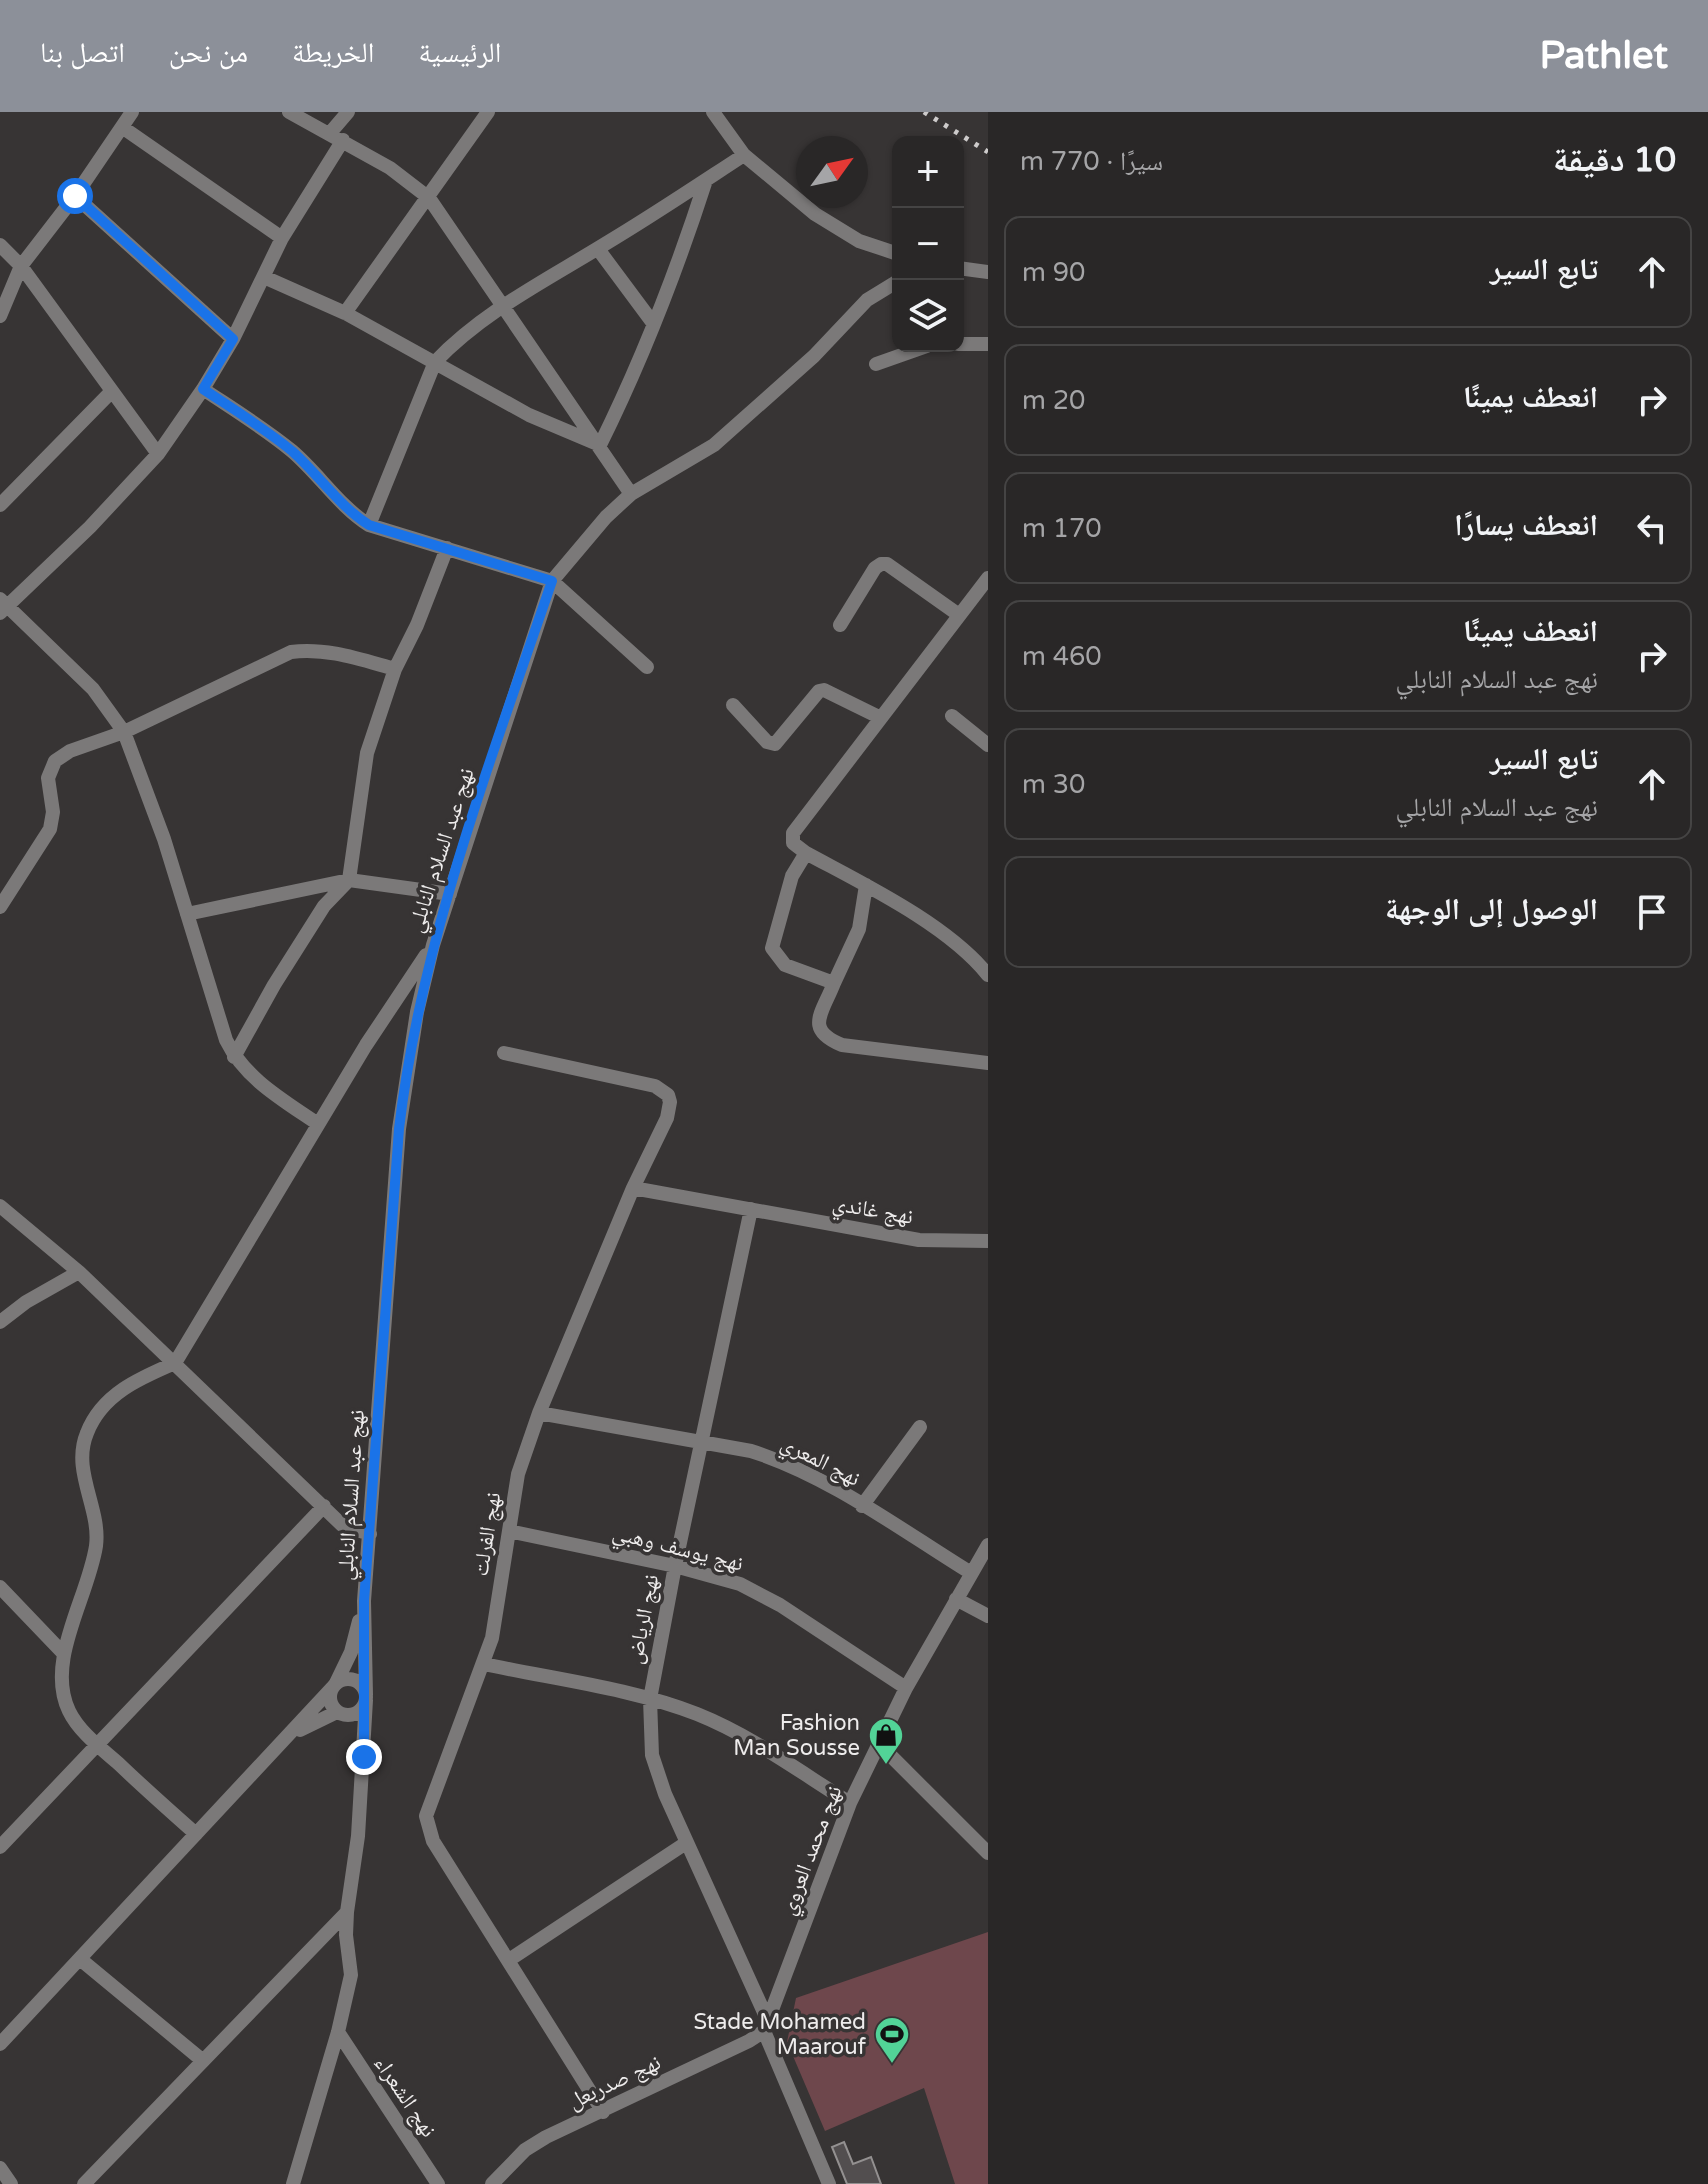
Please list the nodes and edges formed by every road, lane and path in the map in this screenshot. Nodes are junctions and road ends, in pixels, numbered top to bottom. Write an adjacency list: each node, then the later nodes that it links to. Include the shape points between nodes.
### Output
1 (132, 112): 6 (street)
2 (289, 112): 7 (street)
3 (348, 112): 7 (street)
4 (488, 112): 11 (street)
5 (713, 112): 8 (street)
6 (122, 127): 10 (street); 12 (street)
7 (336, 136): 11 (street); 12 (street)
8 (744, 155): 9 (street); 15 (street, via 815,214 859,241)
9 (706, 180): 14 (street); 24 (street)
10 (75, 196): 16 (street); 25 (street)
11 (429, 198): 21 (street); 22 (street)
12 (282, 238): 19 (street)
13 (0, 245): 16 (street)
14 (598, 249): 21 (street); 24 (street)
15 (892, 252)
16 (21, 266): 23 (street); 32 (street)
17 (964, 269): 18 (street)
18 (988, 272)
19 (264, 277): 22 (street); 25 (street)
20 (892, 285): 35 (street, نهج عبد السلام النابلي, via 867,300 814,356 714,445)
21 (502, 306): 29 (street); 33 (street)
22 (345, 313): 29 (street)
23 (0, 316)
24 (653, 323): 33 (street)
25 (233, 339): 31 (street)
26 (964, 344): 27 (street)
27 (988, 344)
28 (910, 352): 30 (street)
29 (435, 362): 33 (street, via 529,415); 37 (street)
30 (876, 364)
31 (203, 389): 34 (street); 37 (street, via 291,451)
32 (112, 391): 34 (street); 36 (street)
33 (600, 445): 35 (street)
34 (158, 454): 41 (street, via 90,527)
35 (631, 494): 40 (street, نهج عبد السلام النابلي)
36 (0, 505)
37 (369, 525): 38 (street)
38 (447, 548): 40 (street); 45 (street)
39 (988, 578): 42 (street)
40 (552, 581): 44 (street); 54 (street, نهج عبد السلام النابلي)
41 (2, 607): 49 (street, via 93,689)
42 (959, 615): 43 (street, via 881,564); 48 (street)
43 (840, 625)
44 (647, 667)
45 (395, 669): 49 (street, via 344,655 291,652); 52 (street, via 367,753)
46 (733, 705): 48 (street, via 775,744 819,691)
47 (952, 716): 50 (street)
48 (881, 718): 51 (street, via 793,833 793,843)
49 (124, 732): 55 (street, via 55,761 48,778 50,829); 56 (street)
50 (988, 745)
51 (806, 853): 53 (street); 59 (street, via 792,876 772,948 785,965)
52 (349, 880): 54 (street); 56 (street); 61 (street, via 324,906)
53 (866, 885): 58 (street, via 952,940); 59 (street, via 859,929)
54 (450, 894): 57 (street, نهج عبد السلام النابلي)
55 (0, 907)
56 (187, 914): 61 (street)
57 (433, 945): 63 (street); 77 (street, نهج عبد السلام النابلي, via 399,1129)
58 (988, 975)
59 (834, 983): 62 (street, via 818,1027 826,1039)
60 (504, 1053): 64 (street, نهج الفرلت, via 665,1091 670,1102 667,1118)
61 (234, 1057): 63 (street, via 256,1081)
62 (988, 1063)
63 (318, 1124): 70 (street)
64 (633, 1188): 66 (street, نهج غاندي); 71 (street, نهج الفرلت)
65 (0, 1206): 68 (street)
66 (751, 1209): 67 (street, نهج غاندي, via 919,1240); 73 (street, نهج الرياض)
67 (988, 1241)
68 (79, 1272): 69 (street); 70 (street)
69 (0, 1322)
70 (175, 1363): 74 (street); 85 (street, via 118,1392 87,1430 81,1458 97,1540)
71 (539, 1413): 73 (street, نهج المعري); 76 (street, نهج الفرلت, via 518,1474)
72 (920, 1427): 75 (street)
73 (702, 1443): 75 (street, نهج المعري, via 781,1460); 79 (street, نهج الرياض)
74 (324, 1506): 77 (street, via 342,1525); 93 (street)
75 (862, 1506): 80 (street, نهج المعري)
76 (509, 1531): 79 (street, نهج يوسف وهبي); 86 (street, نهج الفرلت)
77 (370, 1534): 83 (street, نهج عبد السلام النابلي)
78 (988, 1545): 80 (street, نهج محمد العروي)
79 (675, 1566): 88 (street, نهج يوسف وهبي, via 752,1590); 90 (street, نهج الرياض)
80 (971, 1573): 82 (street, نهج محمد العروي)
81 (0, 1587): 85 (street)
82 (956, 1599): 84 (street); 88 (street, نهج محمد العروي)
83 (364, 1601): 87 (street, نهج عبد السلام النابلي, via 351,1652); 89 (street, نهج عبد السلام النابلي)
84 (988, 1616)
85 (64, 1654): 93 (street, via 63,1698 70,1715)
86 (484, 1664): 90 (street); 103 (street, نهج الفرلت, via 426,1816 433,1841)
87 (333, 1686): 89 (street, via 351,1679 361,1685); 91 (street, via 331,1703); 92 (street, نهج عبد السلام النابلي)
88 (906, 1688): 94 (street, نهج محمد العروي)
89 (366, 1698): 91 (street, via 354,1714); 95 (street, نهج عبد السلام النابلي)
90 (650, 1699): 96 (street, via 728,1728); 98 (street, نهج الرياض, via 655,1768)
91 (339, 1713): 92 (street); 95 (street, via 357,1735)
92 (286, 1738): 97 (street, نهج عبد السلام النابلي)
93 (96, 1744): 97 (street); 99 (street)
94 (880, 1745): 96 (street, نهج محمد العروي); 100 (street)
95 (364, 1757): 101 (street, نهج عبد السلام النابلي)
96 (850, 1803): 104 (street, نهج محمد العروي)
97 (196, 1834): 102 (street, نهج عبد السلام النابلي)
98 (686, 1843): 103 (street); 104 (street, نهج الرياض)
99 (0, 1847)
100 (988, 1853)
101 (347, 1912): 105 (street, نهج عبد السلام النابلي, via 351,1975); 107 (street)
102 (80, 1959): 106 (street, نهج عبد السلام النابلي); 107 (street)
103 (509, 1960): 108 (street, نهج الفرلت)
104 (766, 2026): 108 (street, نهج صدربعل, via 749,2041); 115 (street)
105 (338, 2032): 112 (street, نهج عبد السلام النابلي); 113 (street, نهج الشعراء)
106 (0, 2044)
107 (202, 2060): 111 (street)
108 (603, 2112): 114 (street, نهج صدربعل, via 525,2150)
109 (0, 2168): 110 (street)
110 (11, 2184)
111 (84, 2184)
112 (293, 2184)
113 (438, 2184)
114 (492, 2184)
115 (829, 2184)

